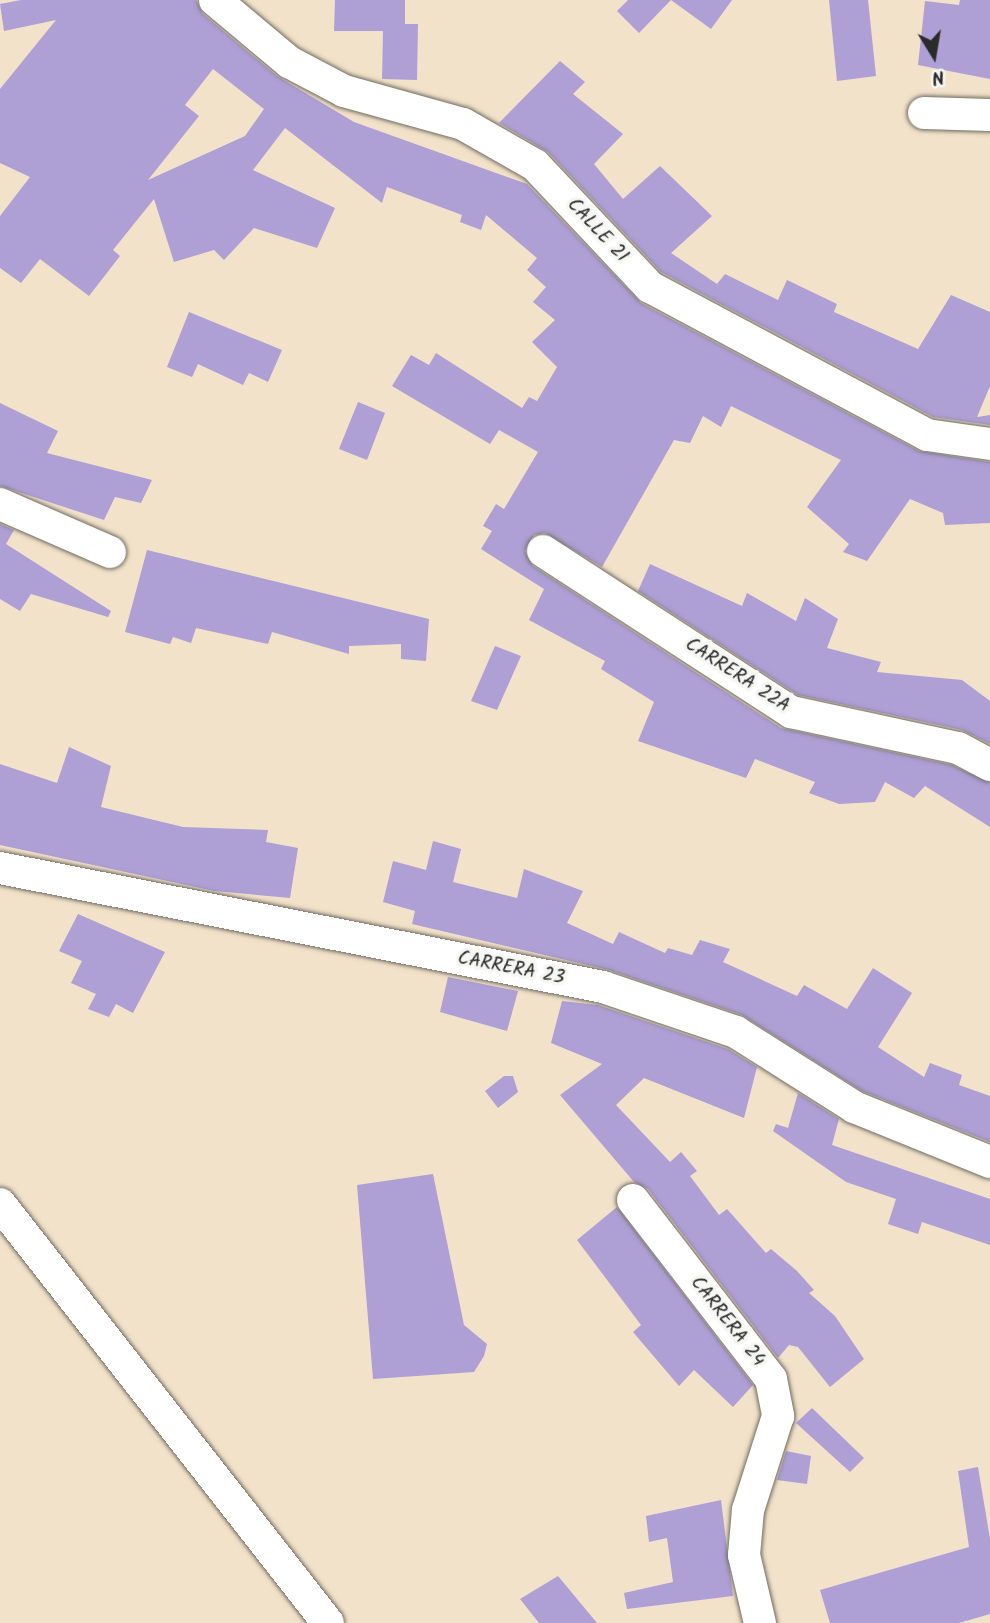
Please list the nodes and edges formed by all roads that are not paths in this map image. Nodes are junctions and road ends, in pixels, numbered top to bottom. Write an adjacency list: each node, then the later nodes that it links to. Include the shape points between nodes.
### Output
1 (215, 0): 4 (street, CALLE 21, via 289,62 344,91 463,124 535,164 650,287 927,435)
2 (924, 113): 3 (street)
3 (990, 115)
4 (990, 444)
5 (0, 504): 7 (street)
6 (543, 551): 8 (street, CARRERA 22A, via 791,712 958,748)
7 (110, 552)
8 (990, 765)
9 (0, 868): 10 (street, CARRERA 23, via 603,987 736,1032 854,1107)
10 (990, 1162)
11 (633, 1200): 14 (street, CARRERA 24, via 771,1379 778,1416 748,1510 744,1555)
12 (0, 1203): 13 (street)
13 (328, 1623)
14 (760, 1623)

